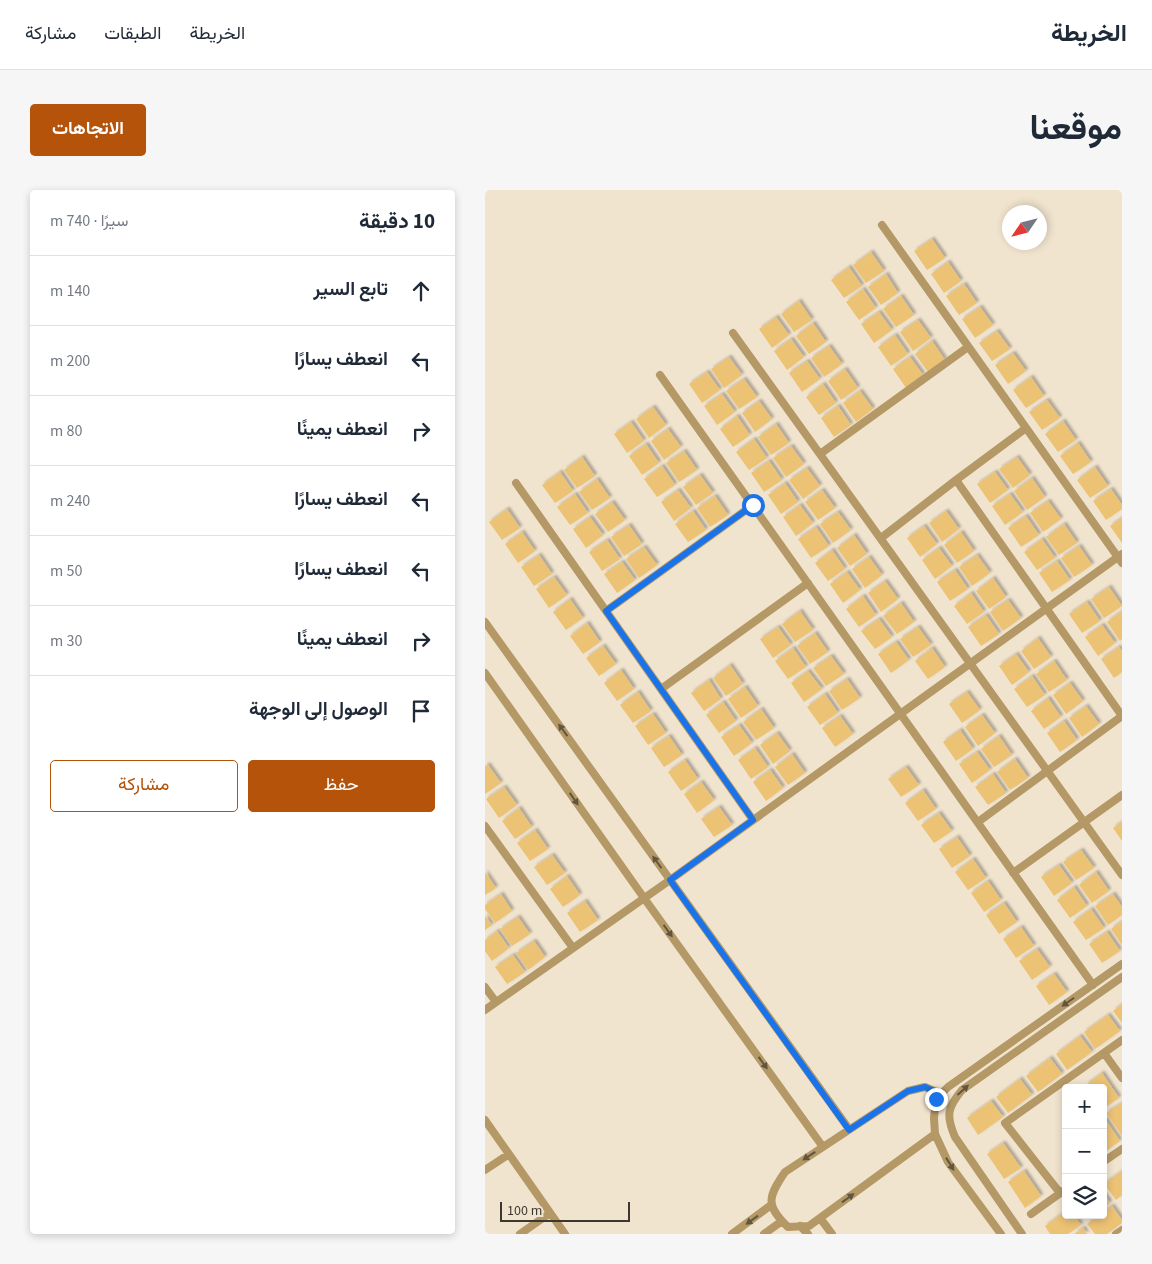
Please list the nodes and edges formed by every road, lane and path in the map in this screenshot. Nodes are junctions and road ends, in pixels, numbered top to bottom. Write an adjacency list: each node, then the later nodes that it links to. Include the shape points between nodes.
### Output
1 (881, 225): 3 (street)
2 (733, 332): 6 (street)
3 (968, 347): 5 (street); 6 (street)
4 (660, 375): 9 (street)
5 (1026, 428): 7 (street); 11 (street)
6 (820, 454): 10 (street)
7 (956, 480): 10 (street); 13 (street)
8 (515, 483): 14 (street)
9 (753, 505): 12 (street); 14 (street)
10 (881, 538): 16 (street)
11 (1121, 558): 13 (street)
12 (808, 583): 18 (street); 19 (street)
13 (1046, 608): 16 (street); 20 (street)
14 (606, 611): 18 (street)
15 (485, 622): 29 (street, one-way to 15)
16 (970, 663): 19 (street); 21 (street)
17 (485, 673): 30 (street, one-way to 30)
18 (661, 689): 23 (street)
19 (901, 714): 23 (street); 24 (street)
20 (1122, 716): 21 (street)
21 (1047, 771): 24 (street); 25 (street)
22 (1122, 794): 25 (street)
23 (753, 820): 29 (street)
24 (978, 822): 27 (street)
25 (1084, 822): 27 (street); 28 (street)
26 (485, 826): 31 (street)
27 (1013, 873): 34 (street)
28 (1122, 875)
29 (670, 880): 30 (street); 43 (street)
30 (644, 898): 31 (street); 45 (street, one-way to 45)
31 (573, 948): 36 (street)
32 (1122, 964): 34 (street)
33 (1122, 977): 66 (street, one-way to 33, via 955,1137 950,1125 951,1102 962,1090)
34 (1093, 985): 41 (street, one-way to 41)
35 (485, 987): 36 (street)
36 (496, 1002): 37 (street)
37 (485, 1010)
38 (1122, 1040): 39 (street)
39 (1104, 1053): 40 (street); 50 (street, via 1005,1123)
40 (1122, 1078)
41 (941, 1094): 43 (street, via 925,1087 908,1091); 44 (street, via 936,1099 933,1118)
42 (485, 1120): 47 (street)
43 (849, 1130): 45 (street)
44 (935, 1134): 55 (street, one-way to 44); 65 (street, one-way to 65, via 948,1162)
45 (823, 1147): 52 (street, one-way to 52, via 785,1172 773,1190)
46 (1122, 1148): 48 (street)
47 (509, 1154): 49 (street); 53 (street)
48 (1107, 1159)
49 (485, 1170)
50 (1062, 1190)
51 (1062, 1192): 54 (street)
52 (771, 1205): 56 (street); 61 (street, one-way to 61)
53 (550, 1213): 59 (street); 60 (street)
54 (1031, 1214)
55 (820, 1218): 57 (street, via 809,1226); 64 (street)
56 (782, 1221): 57 (street, via 788,1227); 62 (street)
57 (800, 1226): 63 (street)
58 (1122, 1230): 67 (street)
59 (520, 1234)
60 (565, 1234)
61 (732, 1234)
62 (764, 1234)
63 (808, 1234)
64 (831, 1234)
65 (1001, 1234)
66 (1022, 1234)
67 (1116, 1234)

